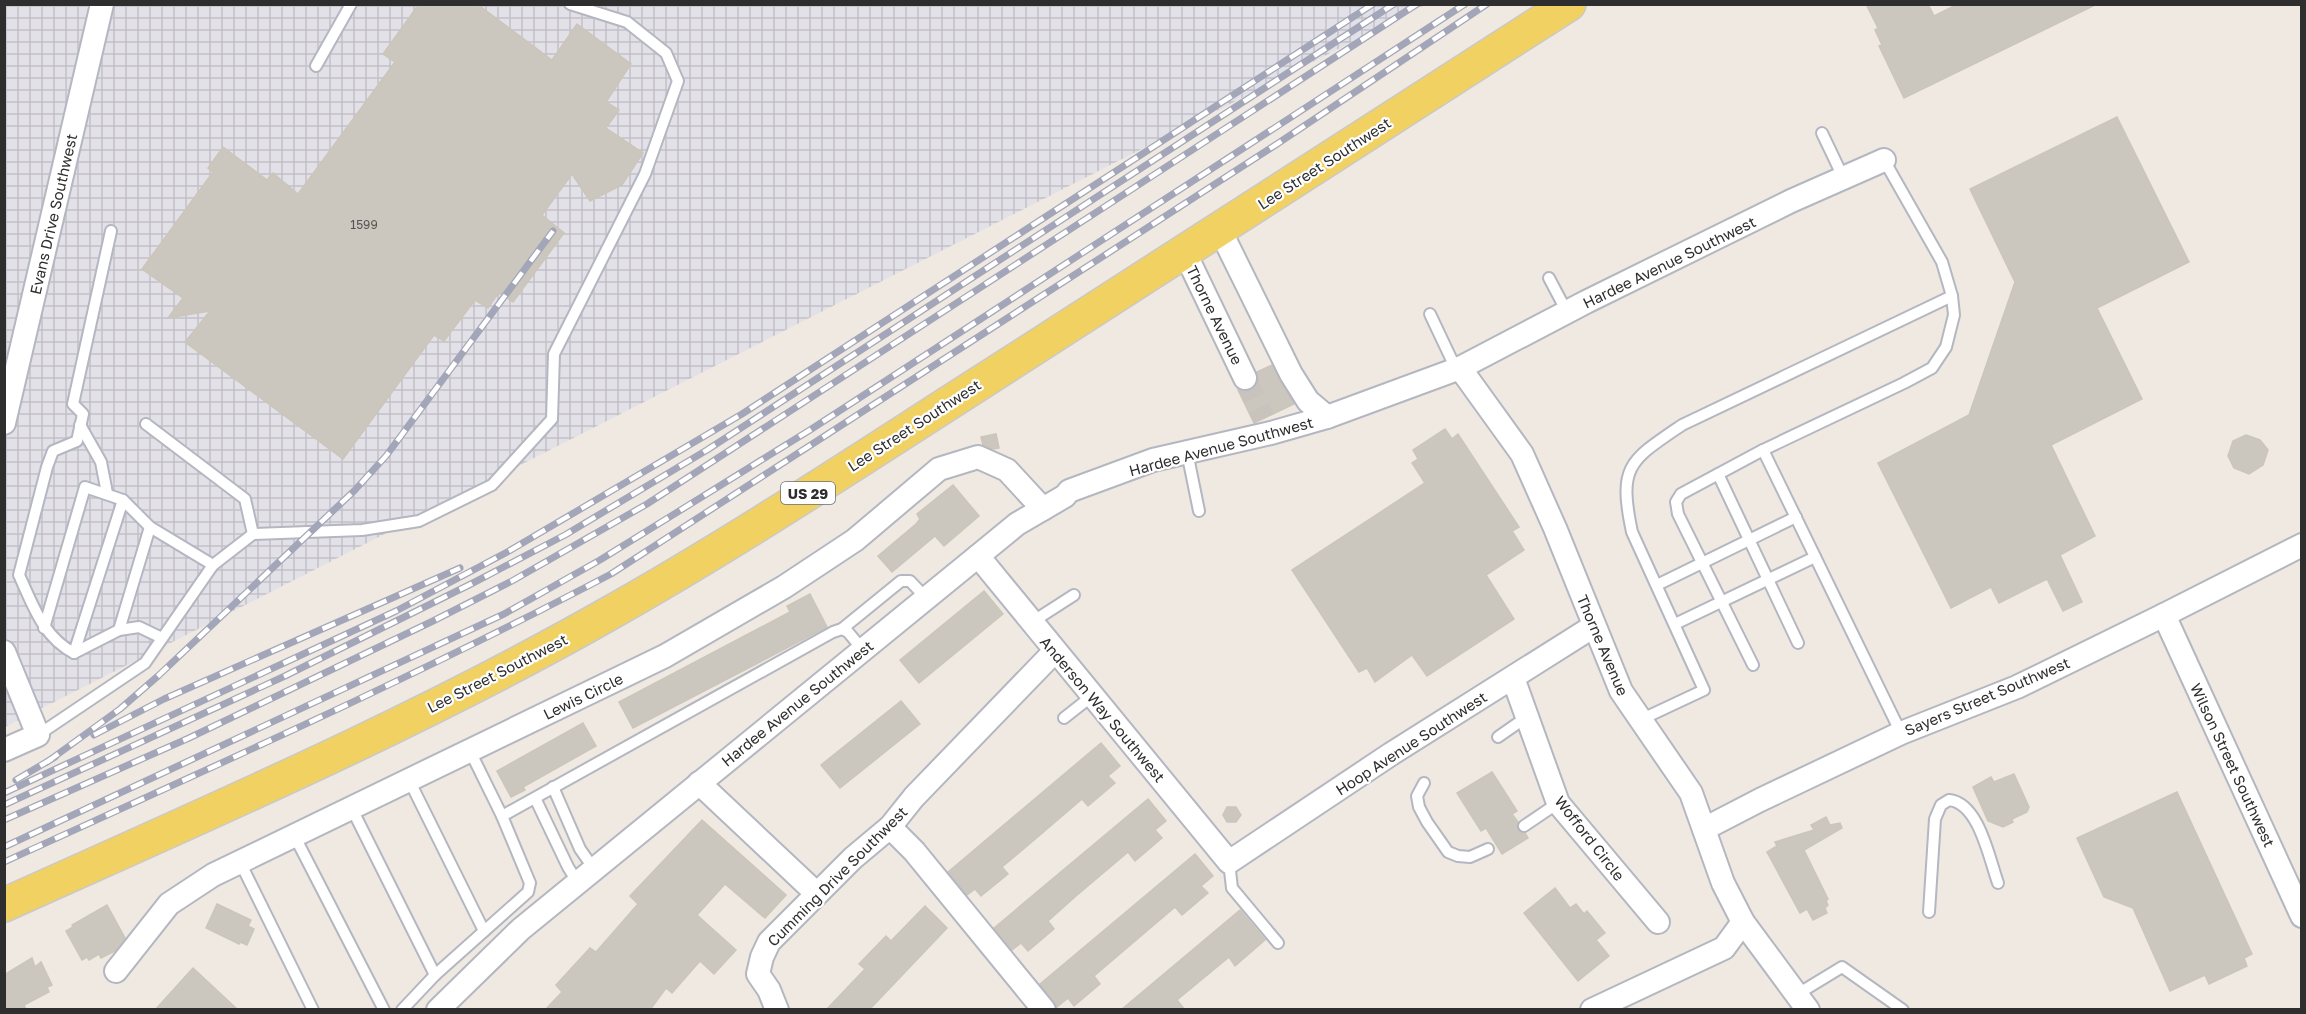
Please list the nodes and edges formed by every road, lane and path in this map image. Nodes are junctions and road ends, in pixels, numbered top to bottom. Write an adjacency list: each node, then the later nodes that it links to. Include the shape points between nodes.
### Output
1 (102, 4): 19 (street, Evans Drive Southwest)
2 (351, 4): 5 (lane)
3 (570, 4): 31 (lane, via 627,22 666,53 678,81 645,174 554,354 552,419 492,485 419,521 362,530)
4 (1569, 4): 9 (main road, Lee Street Southwest / US 29)
5 (316, 66)
6 (1822, 133): 8 (lane)
7 (1884, 160): 8 (street, Hardee Avenue Southwest); 13 (lane, via 1942,262)
8 (1843, 177): 14 (street, Hardee Avenue Southwest)
9 (1221, 230): 11 (main road, Lee Street Southwest / US 29); 18 (street, via 1291,374 1308,401)
10 (111, 231): 21 (lane, via 73,404 83,414)
11 (1185, 253): 17 (street, Thorne Avenue); 85 (main road, Lee Street Southwest / US 29, via 735,540 609,614 478,685 345,750)
12 (1549, 278): 14 (lane)
13 (1952, 296): 22 (lane, via 1954,315 1946,347 1932,368); 39 (lane, via 1682,425 1650,446 1632,464 1625,483 1632,532)
14 (1567, 312): 16 (street, Hardee Avenue Southwest)
15 (1430, 314): 16 (lane)
16 (1458, 369): 18 (street, Hardee Avenue Southwest); 46 (street, Thorne Avenue, via 1522,454 1556,528)
17 (1245, 378)
18 (1327, 417): 23 (street, Hardee Avenue Southwest, via 1268,426)
19 (4, 423)
20 (146, 424): 31 (lane, via 245,499)
21 (80, 425): 25 (lane, via 101,462); 47 (lane, via 77,441 53,451 19,574)
22 (1763, 450): 24 (lane); 29 (lane)
23 (1187, 452): 27 (street, Hardee Avenue Southwest, via 1153,460 1069,491); 28 (lane)
24 (1718, 474): 32 (lane); 36 (lane, via 1681,494 1676,502)
25 (107, 494): 26 (lane); 47 (lane, via 85,487)
26 (123, 500): 30 (lane); 54 (lane)
27 (1043, 509): 34 (street, Hardee Avenue Southwest, via 1017,524); 66 (street, Lewis Circle, via 1007,470 978,457 939,469 855,540 784,586 665,656)
28 (1199, 511)
29 (1796, 517): 32 (lane); 35 (lane)
30 (150, 527): 37 (lane); 49 (lane)
31 (253, 534): 37 (lane)
32 (1751, 539): 36 (lane); 38 (lane)
33 (2301, 545): 43 (street, Sayers Street Southwest)
34 (978, 556): 41 (street, Hardee Avenue Southwest); 44 (street, Anderson Way Southwest)
35 (1815, 557): 38 (lane); 62 (lane)
36 (1702, 563): 39 (lane); 42 (lane)
37 (213, 565): 50 (lane)
38 (1768, 578): 42 (lane); 51 (lane)
39 (1656, 585): 45 (lane)
40 (1074, 594): 44 (lane)
41 (926, 598): 48 (lane, via 910,580 901,581); 52 (street, Hardee Avenue Southwest)
42 (1721, 601): 45 (lane); 56 (lane)
43 (2164, 615): 62 (street, Sayers Street Southwest, via 2017,687); 87 (street, Wilson Street Southwest)
44 (1032, 623): 53 (street, Anderson Way Southwest)
45 (1675, 624): 61 (lane, via 1704,690)
46 (1593, 626): 57 (street, Hoop Avenue Southwest); 61 (street, Thorne Avenue)
47 (44, 628): 54 (lane)
48 (842, 629): 52 (lane); 70 (lane)
49 (119, 630): 50 (lane, via 139,627); 54 (lane)
50 (162, 638): 63 (lane, via 145,663)
51 (1798, 643)
52 (863, 650): 68 (street, Hardee Avenue Southwest)
53 (1055, 651): 58 (street, Anderson Way Southwest); 76 (street, Cumming Drive Southwest, via 914,797)
54 (74, 653)
55 (7, 663): 63 (street)
56 (1753, 665)
57 (1513, 678): 59 (street, Wofford Circle); 81 (street, Hoop Avenue Southwest)
58 (1092, 696): 60 (lane); 81 (street, Anderson Way Southwest)
59 (1528, 716): 64 (lane); 72 (street, Wofford Circle)
60 (1064, 718)
61 (1640, 721): 77 (street, Thorne Avenue, via 1691,794)
62 (1901, 733): 77 (street, Sayers Street Southwest)
63 (38, 735): 65 (street)
64 (1498, 737)
65 (4, 750)
66 (470, 751): 67 (street, Lewis Circle); 74 (lane)
67 (409, 780): 73 (street, Lewis Circle); 90 (lane)
68 (699, 783): 82 (street, Hardee Avenue Southwest); 84 (street)
69 (1424, 783): 79 (lane, via 1417,796 1419,807 1448,852 1470,857)
70 (553, 787): 71 (lane); 82 (lane, via 580,849)
71 (535, 798): 74 (lane); 82 (lane, via 568,867)
72 (1558, 803): 75 (lane); 88 (street, Wofford Circle)
73 (351, 807): 78 (street, Lewis Circle); 93 (lane)
74 (502, 816): 90 (lane, via 530,883 528,892)
75 (1524, 826)
76 (890, 827): 84 (street, Cumming Drive Southwest); 100 (street)
77 (1704, 829): 89 (street, Thorne Avenue, via 1723,883)
78 (294, 835): 80 (street, Lewis Circle); 96 (lane)
79 (1488, 849)
80 (240, 862): 92 (street, Lewis Circle, via 213,874 169,904); 95 (lane)
81 (1228, 862): 91 (lane, via 1232,888)
82 (586, 876): 98 (street, Hardee Avenue Southwest, via 521,929)
83 (1998, 883): 86 (lane, via 1974,818 1965,806 1949,800 1941,805 1935,819)
84 (816, 893): 99 (street, Cumming Drive Southwest, via 769,942 762,957 758,974)
85 (4, 905)
86 (1929, 912)
87 (2301, 916)
88 (1658, 922)
89 (1743, 922): 94 (street, Thorne Avenue); 101 (street, via 1724,948)
90 (484, 932): 93 (lane)
91 (1278, 943)
92 (116, 971)
93 (435, 975): 97 (lane)
94 (1802, 1002): 102 (lane, via 1842,967)
95 (313, 1010)
96 (384, 1010)
97 (402, 1010)
98 (438, 1010)
99 (777, 1010)
100 (1044, 1010)
101 (1592, 1010)
102 (1903, 1010)

